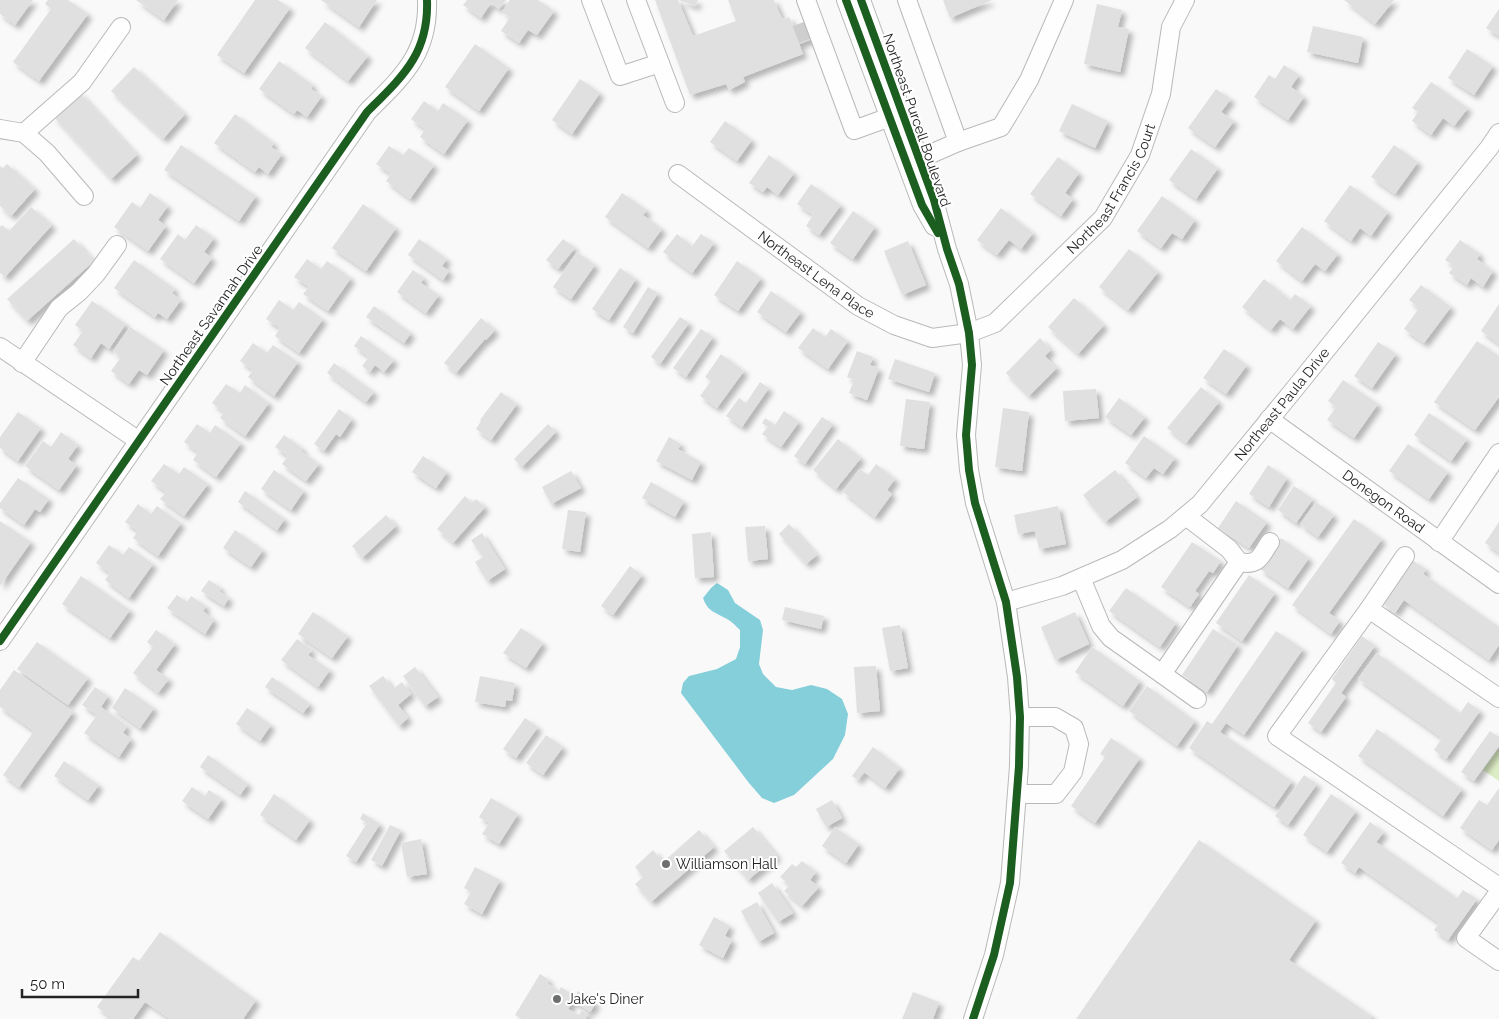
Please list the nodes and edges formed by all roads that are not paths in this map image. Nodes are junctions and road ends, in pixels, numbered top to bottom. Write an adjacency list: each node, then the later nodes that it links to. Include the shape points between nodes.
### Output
1 (427, 0): 29 (street, Northeast Savannah Drive, via 420,47 402,76 367,112)
2 (591, 0): 13 (street, via 620,76)
3 (636, 0): 13 (street)
4 (846, 0): 15 (street, Northeast Purcell Boulevard)
5 (861, 0): 20 (street, Northeast Purcell Boulevard)
6 (907, 0): 19 (street)
7 (1064, 0): 19 (street, via 1029,80 1001,127)
8 (1185, 0): 25 (street, Northeast Francis Court, via 1171,27 1161,94 1140,155 1104,218 995,323)
9 (805, 11): 12 (street)
10 (121, 27): 17 (street, via 82,82)
11 (808, 41): 12 (street)
12 (824, 51): 15 (street, via 854,130)
13 (660, 63): 14 (street)
14 (675, 103)
15 (890, 117): 24 (street, Northeast Purcell Boulevard, via 922,205)
16 (0, 128): 17 (street)
17 (24, 133): 22 (street, via 47,153)
18 (1499, 133): 28 (street, Northeast Paula Drive)
19 (958, 142): 20 (street)
20 (919, 159): 24 (street, Northeast Purcell Boulevard, via 934,200)
21 (678, 174): 25 (street, Northeast Lena Place, via 858,306 894,325 932,338)
22 (84, 196)
23 (118, 244): 27 (street, via 96,274 59,308)
24 (946, 249): 25 (street, Northeast Purcell Boulevard, via 959,284)
25 (970, 333): 38 (street, Northeast Purcell Boulevard, via 972,365 966,435 969,470 975,503)
26 (0, 347): 27 (street)
27 (22, 362): 29 (street)
28 (1269, 419): 31 (street, Northeast Paula Drive, via 1200,504); 33 (street, Donegon Road)
29 (138, 441): 40 (street, Northeast Savannah Drive)
30 (1499, 453): 33 (street)
31 (1186, 516): 35 (street, via 1229,549); 36 (street, Northeast Paula Drive, via 1122,560)
32 (1270, 542): 35 (street, via 1256,562)
33 (1438, 542): 37 (street, Donegon Road)
34 (1405, 556): 39 (street)
35 (1239, 562): 41 (street)
36 (1080, 578): 38 (street, Northeast Paula Drive); 41 (street, via 1102,626 1112,638)
37 (1499, 584)
38 (1006, 602): 44 (street, Northeast Purcell Boulevard)
39 (1368, 609): 42 (street); 46 (street, via 1277,736)
40 (0, 641)
41 (1162, 674): 43 (street)
42 (1499, 698)
43 (1197, 699)
44 (1020, 717): 45 (street, Northeast Purcell Boulevard); 45 (street, via 1055,717 1074,728 1079,744 1073,772 1056,794)
45 (1018, 794): 49 (street, Northeast Purcell Boulevard, via 1010,883 994,955)
46 (1499, 887)
47 (1499, 892): 48 (street, via 1466,938)
48 (1499, 961)
49 (973, 1019)

